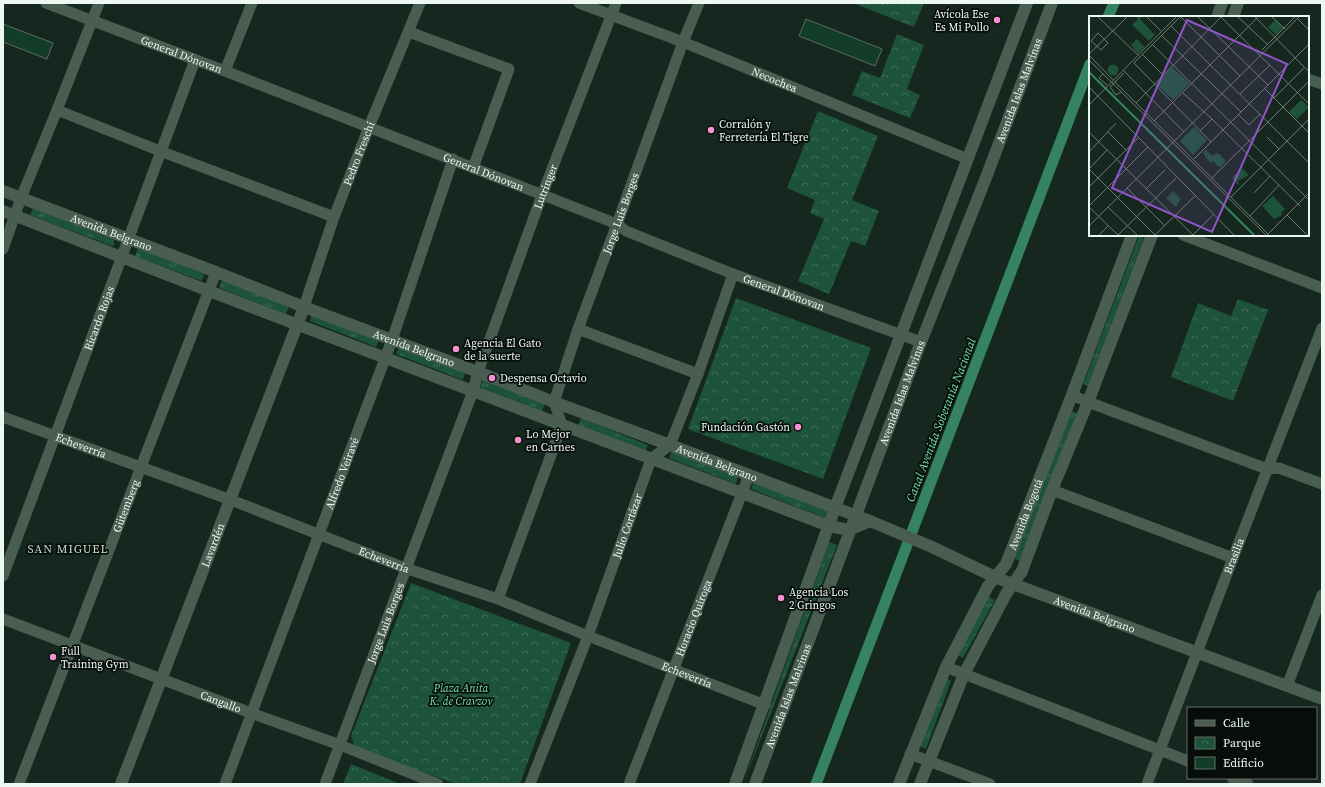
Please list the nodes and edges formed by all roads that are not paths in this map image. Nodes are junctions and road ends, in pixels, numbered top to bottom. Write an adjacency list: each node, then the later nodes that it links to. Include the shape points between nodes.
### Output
1 (46, 3): 15 (street, General Dónovan)
2 (99, 3): 15 (street)
3 (252, 3): 19 (street)
4 (420, 3): 16 (street, Pedro Freschi)
5 (579, 3): 12 (street, Necochea)
6 (616, 3): 12 (street, Lutringer)
7 (699, 3): 17 (street, Jorge Luis Borges)
8 (1027, 3): 25 (main road, Avenida Islas Malvinas)
9 (1052, 3): 51 (main road, Avenida Islas Malvinas)
10 (1222, 3): 13 (main road)
11 (1238, 3): 14 (main road)
12 (611, 15): 17 (street, Necochea); 29 (street, Lutringer)
13 (1216, 16)
14 (1233, 16)
15 (92, 20): 18 (street, General Dónovan); 22 (street)
16 (408, 32): 23 (street, Pedro Freschi); 27 (street, via 509,69)
17 (683, 42): 25 (street, Necochea); 34 (street, Jorge Luis Borges)
18 (195, 60): 19 (street, General Dónovan); 24 (street, Ricardo Rojas)
19 (225, 71): 23 (street, General Dónovan)
20 (1309, 79): 21 (street)
21 (1322, 84)
22 (57, 110): 24 (street); 30 (street)
23 (369, 127): 26 (street, General Dónovan); 33 (street, Pedro Freschi)
24 (160, 151): 33 (street); 38 (street, Ricardo Rojas)
25 (968, 159): 49 (main road, Avenida Islas Malvinas)
26 (453, 160): 27 (street, General Dónovan); 50 (street, Alfredo Veiravé)
27 (473, 168): 29 (street, General Dónovan)
28 (3, 191): 30 (main road, Avenida Belgrano)
29 (542, 195): 34 (street, General Dónovan); 53 (street, Lutringer)
30 (21, 198): 32 (street); 38 (main road, Avenida Belgrano)
31 (3, 211): 32 (main road, Avenida Belgrano)
32 (15, 216): 39 (street); 40 (main road, Avenida Belgrano)
33 (334, 217): 45 (street, Pedro Freschi)
34 (617, 224): 42 (street, General Dónovan, via 626,231); 48 (street, Jorge Luis Borges)
35 (1132, 236): 56 (main road, Avenida Bogotá)
36 (1152, 236): 58 (main road, Avenida Bogotá)
37 (1186, 236): 43 (street)
38 (128, 239): 40 (street, Ricardo Rojas); 41 (main road, Avenida Belgrano)
39 (3, 249)
40 (121, 256): 44 (main road, Avenida Belgrano); 61 (street, Ricardo Rojas)
41 (216, 272): 44 (street, Gütemberg); 45 (main road, Avenida Belgrano)
42 (733, 274): 49 (street, General Dónovan); 54 (street)
43 (1322, 288)
44 (209, 291): 46 (main road, Avenida Belgrano); 64 (street, Gütemberg)
45 (304, 307): 46 (main road, Lavardén); 50 (main road, Avenida Belgrano)
46 (298, 324): 52 (main road, Avenida Belgrano); 70 (main road, Lavardén)
47 (1322, 328): 65 (street, Brasilia)
48 (578, 329): 54 (street); 57 (street, Jorge Luis Borges)
49 (901, 334): 51 (street, General Dónovan); 71 (main road, Avenida Islas Malvinas)
50 (392, 340): 52 (street, Alfredo Veiravé); 53 (main road, Avenida Belgrano)
51 (921, 342): 72 (main road, Avenida Islas Malvinas)
52 (386, 358): 55 (main road, Avenida Belgrano); 76 (street, Alfredo Veiravé)
53 (478, 372): 55 (street, Jorge Luis Borges); 57 (main road, Avenida Belgrano)
54 (698, 374): 62 (street)
55 (473, 390): 60 (main road, Avenida Belgrano); 78 (street, Jorge Luis Borges)
56 (1072, 395): 58 (street); 80 (main road, Avenida Bogotá, via 1006,564)
57 (554, 402): 60 (street); 62 (main road, Avenida Belgrano)
58 (1088, 402): 65 (street); 68 (main road, Avenida Bogotá)
59 (3, 416): 61 (street, Echeverría)
60 (562, 425): 63 (main road, Avenida Belgrano); 83 (street)
61 (56, 437): 64 (street, Echeverría); 79 (street, Ricardo Rojas)
62 (670, 445): 63 (street); 66 (main road, Avenida Belgrano)
63 (651, 459): 69 (main road, Avenida Belgrano); 85 (street, Julio Cortázar)
64 (141, 467): 70 (street, Echeverría); 86 (street, Gütemberg)
65 (1267, 469): 67 (street, via 1279,468); 77 (street, Brasilia)
66 (748, 475): 69 (street, Horacio Quiroga); 71 (main road, Avenida Belgrano)
67 (1322, 484)
68 (1052, 490): 77 (street); 81 (main road, Avenida Bogotá, via 1022,571)
69 (742, 493): 74 (main road, Avenida Belgrano); 89 (street, Horacio Quiroga)
70 (231, 500): 76 (street, Echeverría); 91 (main road, Lavardén)
71 (835, 508): 72 (main road, Avenida Belgrano); 74 (main road, Avenida Islas Malvinas)
72 (855, 516): 73 (main road, Avenida Belgrano); 75 (main road, Avenida Islas Malvinas)
73 (870, 522): 75 (main road); 80 (main road, Avenida Belgrano, via 932,547)
74 (829, 526): 75 (main road, Avenida Belgrano); 94 (main road, Avenida Islas Malvinas)
75 (850, 530): 110 (main road, Avenida Islas Malvinas)
76 (319, 534): 78 (street, Echeverría); 95 (street, Alfredo Veiravé)
77 (1232, 558): 87 (street, Brasilia)
78 (405, 568): 83 (street, Echeverría); 96 (street, Jorge Luis Borges)
79 (3, 576)
80 (997, 578): 81 (main road, Avenida Belgrano); 88 (main road, Avenida Bogotá, via 988,586)
81 (1013, 583): 87 (main road, Avenida Belgrano); 90 (main road, Avenida Bogotá)
82 (1322, 595): 92 (street)
83 (498, 599): 85 (street, Echeverría)
84 (3, 619): 86 (street, Cangallo)
85 (588, 636): 89 (street, Echeverría); 107 (street, Julio Cortázar)
86 (73, 646): 91 (street, Cangallo); 103 (street, Gütemberg)
87 (1198, 652): 92 (main road, Avenida Belgrano); 97 (street, Brasilia)
88 (946, 667): 90 (street); 98 (main road, Avenida Bogotá)
89 (674, 670): 94 (street, Echeverría); 108 (street, Horacio Quiroga)
90 (964, 674): 97 (street); 99 (main road, Avenida Bogotá)
91 (162, 679): 95 (street, Cangallo); 104 (main road, Lavardén)
92 (1287, 686): 93 (main road, Avenida Belgrano)
93 (1322, 698)
94 (764, 705): 109 (main road, Avenida Islas Malvinas)
95 (251, 714): 96 (street, Cangallo); 105 (street, Alfredo Veiravé)
96 (340, 745): 102 (street, Cangallo); 106 (street, Jorge Luis Borges)
97 (1160, 750): 100 (street); 114 (street, Brasilia)
98 (910, 754): 99 (street); 111 (main road, Avenida Bogotá)
99 (929, 761): 112 (main road, Avenida Bogotá); 113 (street)
100 (1187, 761)
101 (1235, 779): 115 (street)
102 (434, 783)
103 (19, 784)
104 (121, 784)
105 (224, 784)
106 (325, 784)
107 (530, 784)
108 (629, 784)
109 (735, 784)
110 (755, 784)
111 (899, 784)
112 (920, 784)
113 (990, 784)
114 (1147, 784)
115 (1248, 784)

